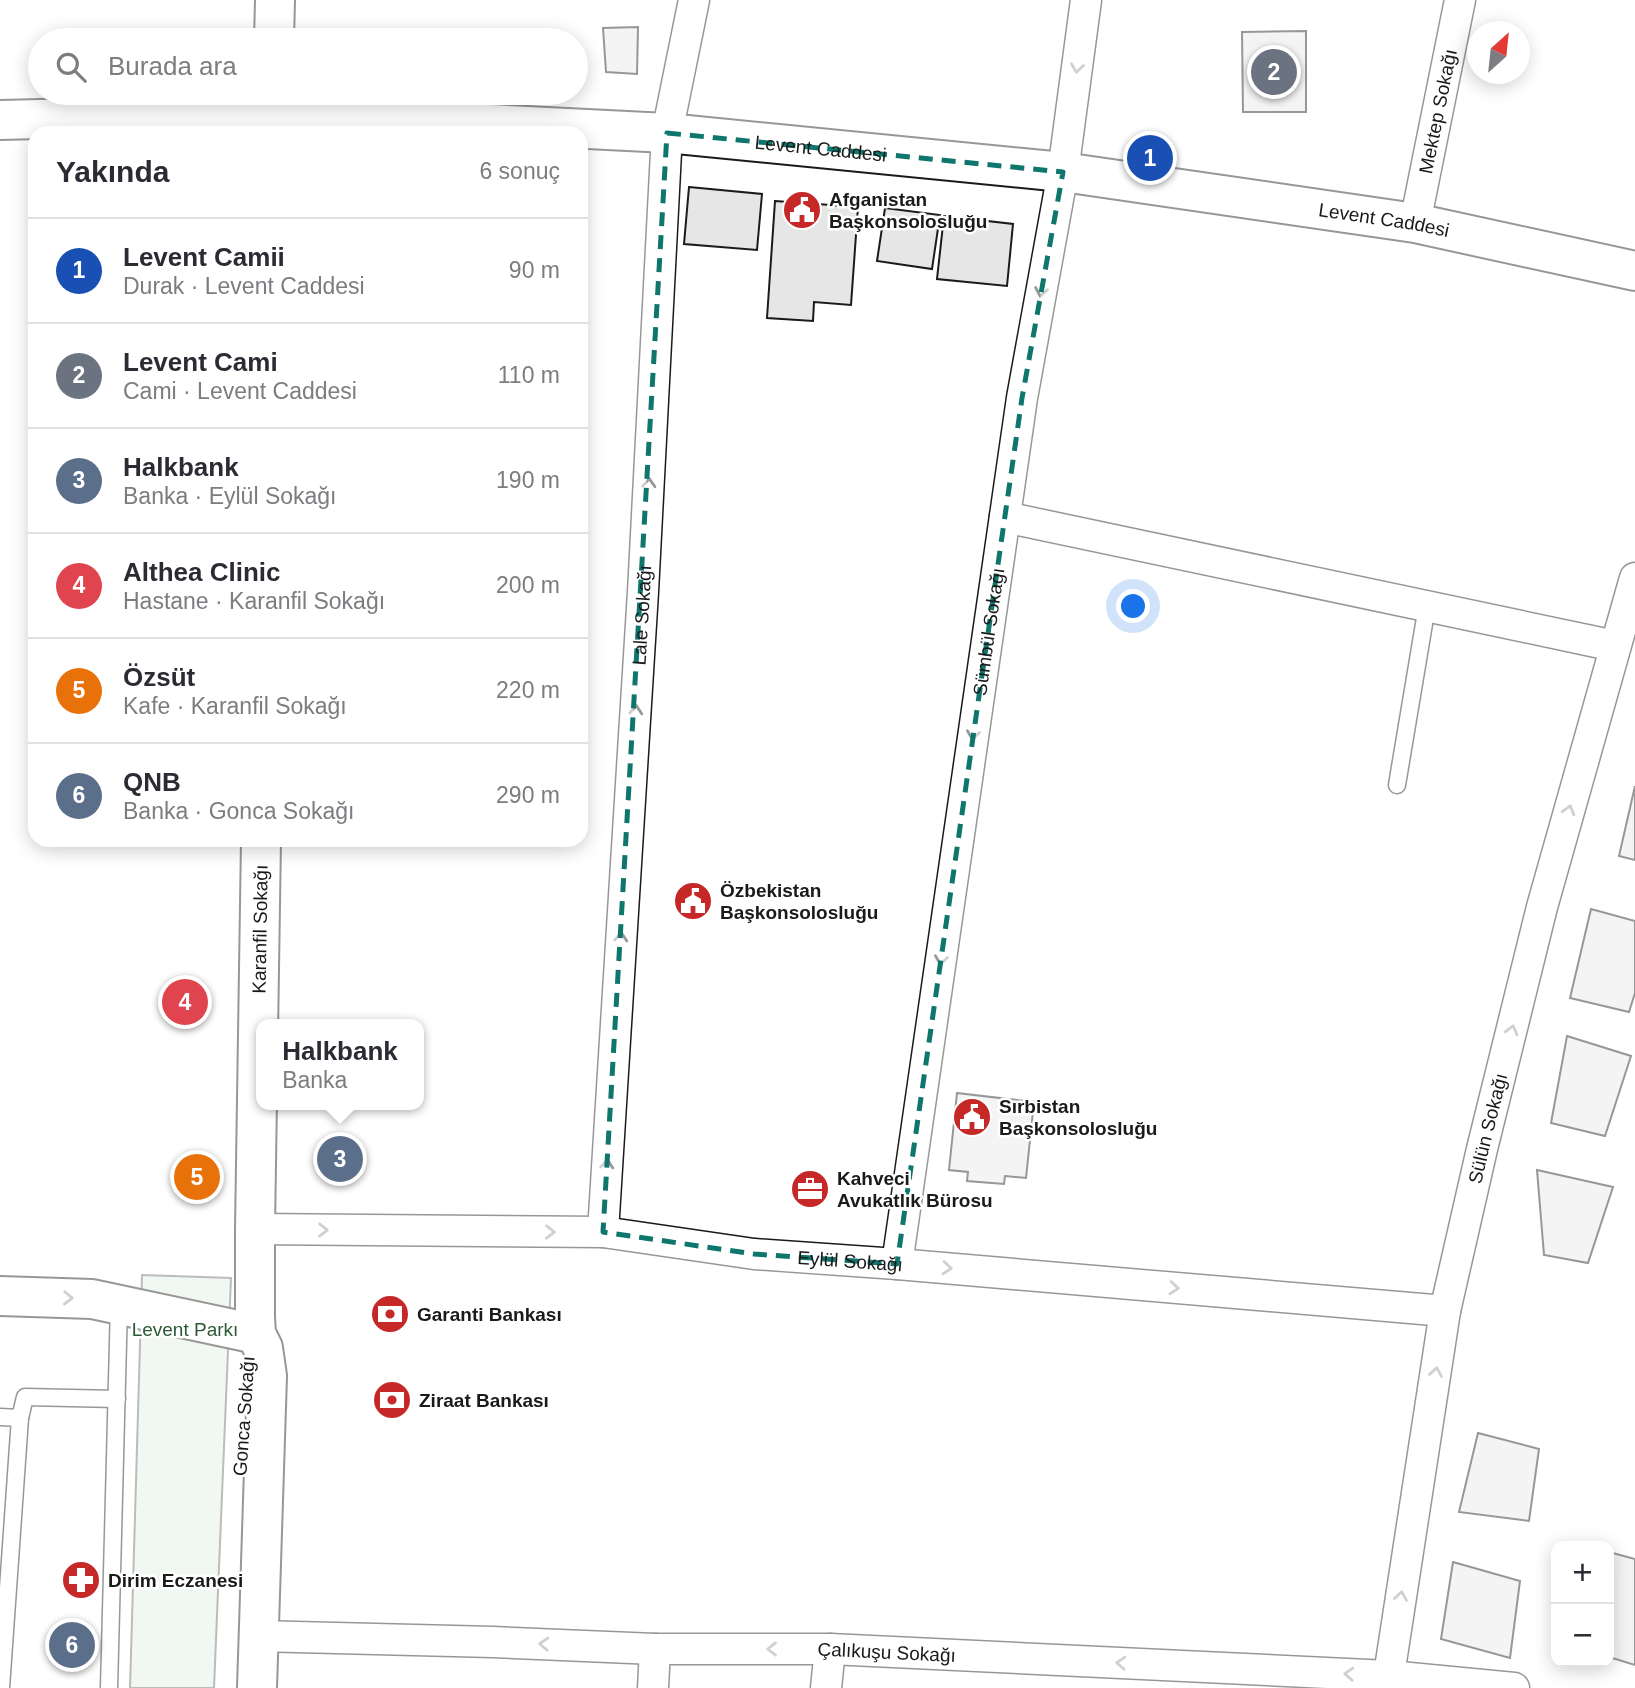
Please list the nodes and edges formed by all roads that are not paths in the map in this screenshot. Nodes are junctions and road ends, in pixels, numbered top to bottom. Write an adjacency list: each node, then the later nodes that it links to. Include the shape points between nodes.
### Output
1 (275, 0): 5 (street)
2 (694, 0): 10 (street, Lale Sokağı)
3 (1086, 0): 11 (street, Sümbül Sokağı, one-way to 11)
4 (1460, 0): 12 (street, Mektep Sokağı)
5 (275, 28)
6 (274, 113): 7 (street, Levent Caddesi); 8 (street, Levent Caddesi)
7 (0, 120)
8 (529, 126)
9 (588, 129): 10 (street, Levent Caddesi)
10 (667, 133): 11 (street, Levent Caddesi); 23 (street, Lale Sokağı, one-way to 10)
11 (1063, 172): 12 (street, Levent Caddesi); 14 (street, Sümbül Sokağı, one-way to 14)
12 (1415, 223): 13 (street, Levent Caddesi)
13 (1635, 271)
14 (1005, 517): 16 (street); 24 (street, Sümbül Sokağı, one-way to 24)
15 (1635, 578): 17 (street, Sülün Sokağı)
16 (1427, 606): 17 (street); 18 (lane)
17 (1615, 646): 27 (street, Sülün Sokağı, one-way to 17, via 1542,907)
18 (1397, 785)
19 (261, 847): 20 (street, Karanfil Sokağı)
20 (258, 1019)
21 (257, 1110): 22 (street, Karanfil Sokağı)
22 (255, 1229): 23 (street, Eylül Sokağı, one-way to 23); 28 (street, Karanfil Sokağı)
23 (603, 1232): 24 (street, Eylül Sokağı, via 754,1254)
24 (897, 1264): 27 (street, Eylül Sokağı, one-way to 27)
25 (0, 1296): 26 (street, one-way to 26)
26 (119, 1304): 28 (street); 29 (lane)
27 (1446, 1311): 35 (street, Sülün Sokağı, one-way to 27)
28 (256, 1334): 32 (street, Gonca Sokağı, via 245,1355)
29 (117, 1399): 31 (lane, via 25,1397); 37 (lane)
30 (0, 1417): 31 (lane)
31 (20, 1418): 36 (lane)
32 (245, 1636): 33 (street, Çalıkuşu Sokağı, one-way to 32); 38 (street, Gonca Sokağı); 39 (street, Gonca Sokağı)
33 (655, 1649): 34 (street, Çalıkuşu Sokağı, one-way to 33); 40 (street)
34 (830, 1649): 35 (street, Çalıkuşu Sokağı, one-way to 34); 41 (street)
35 (1388, 1682): 42 (street, Çalıkuşu Sokağı)
36 (1, 1688)
37 (109, 1688)
38 (232, 1688)
39 (257, 1688)
40 (653, 1688)
41 (826, 1688)
42 (1514, 1688)

